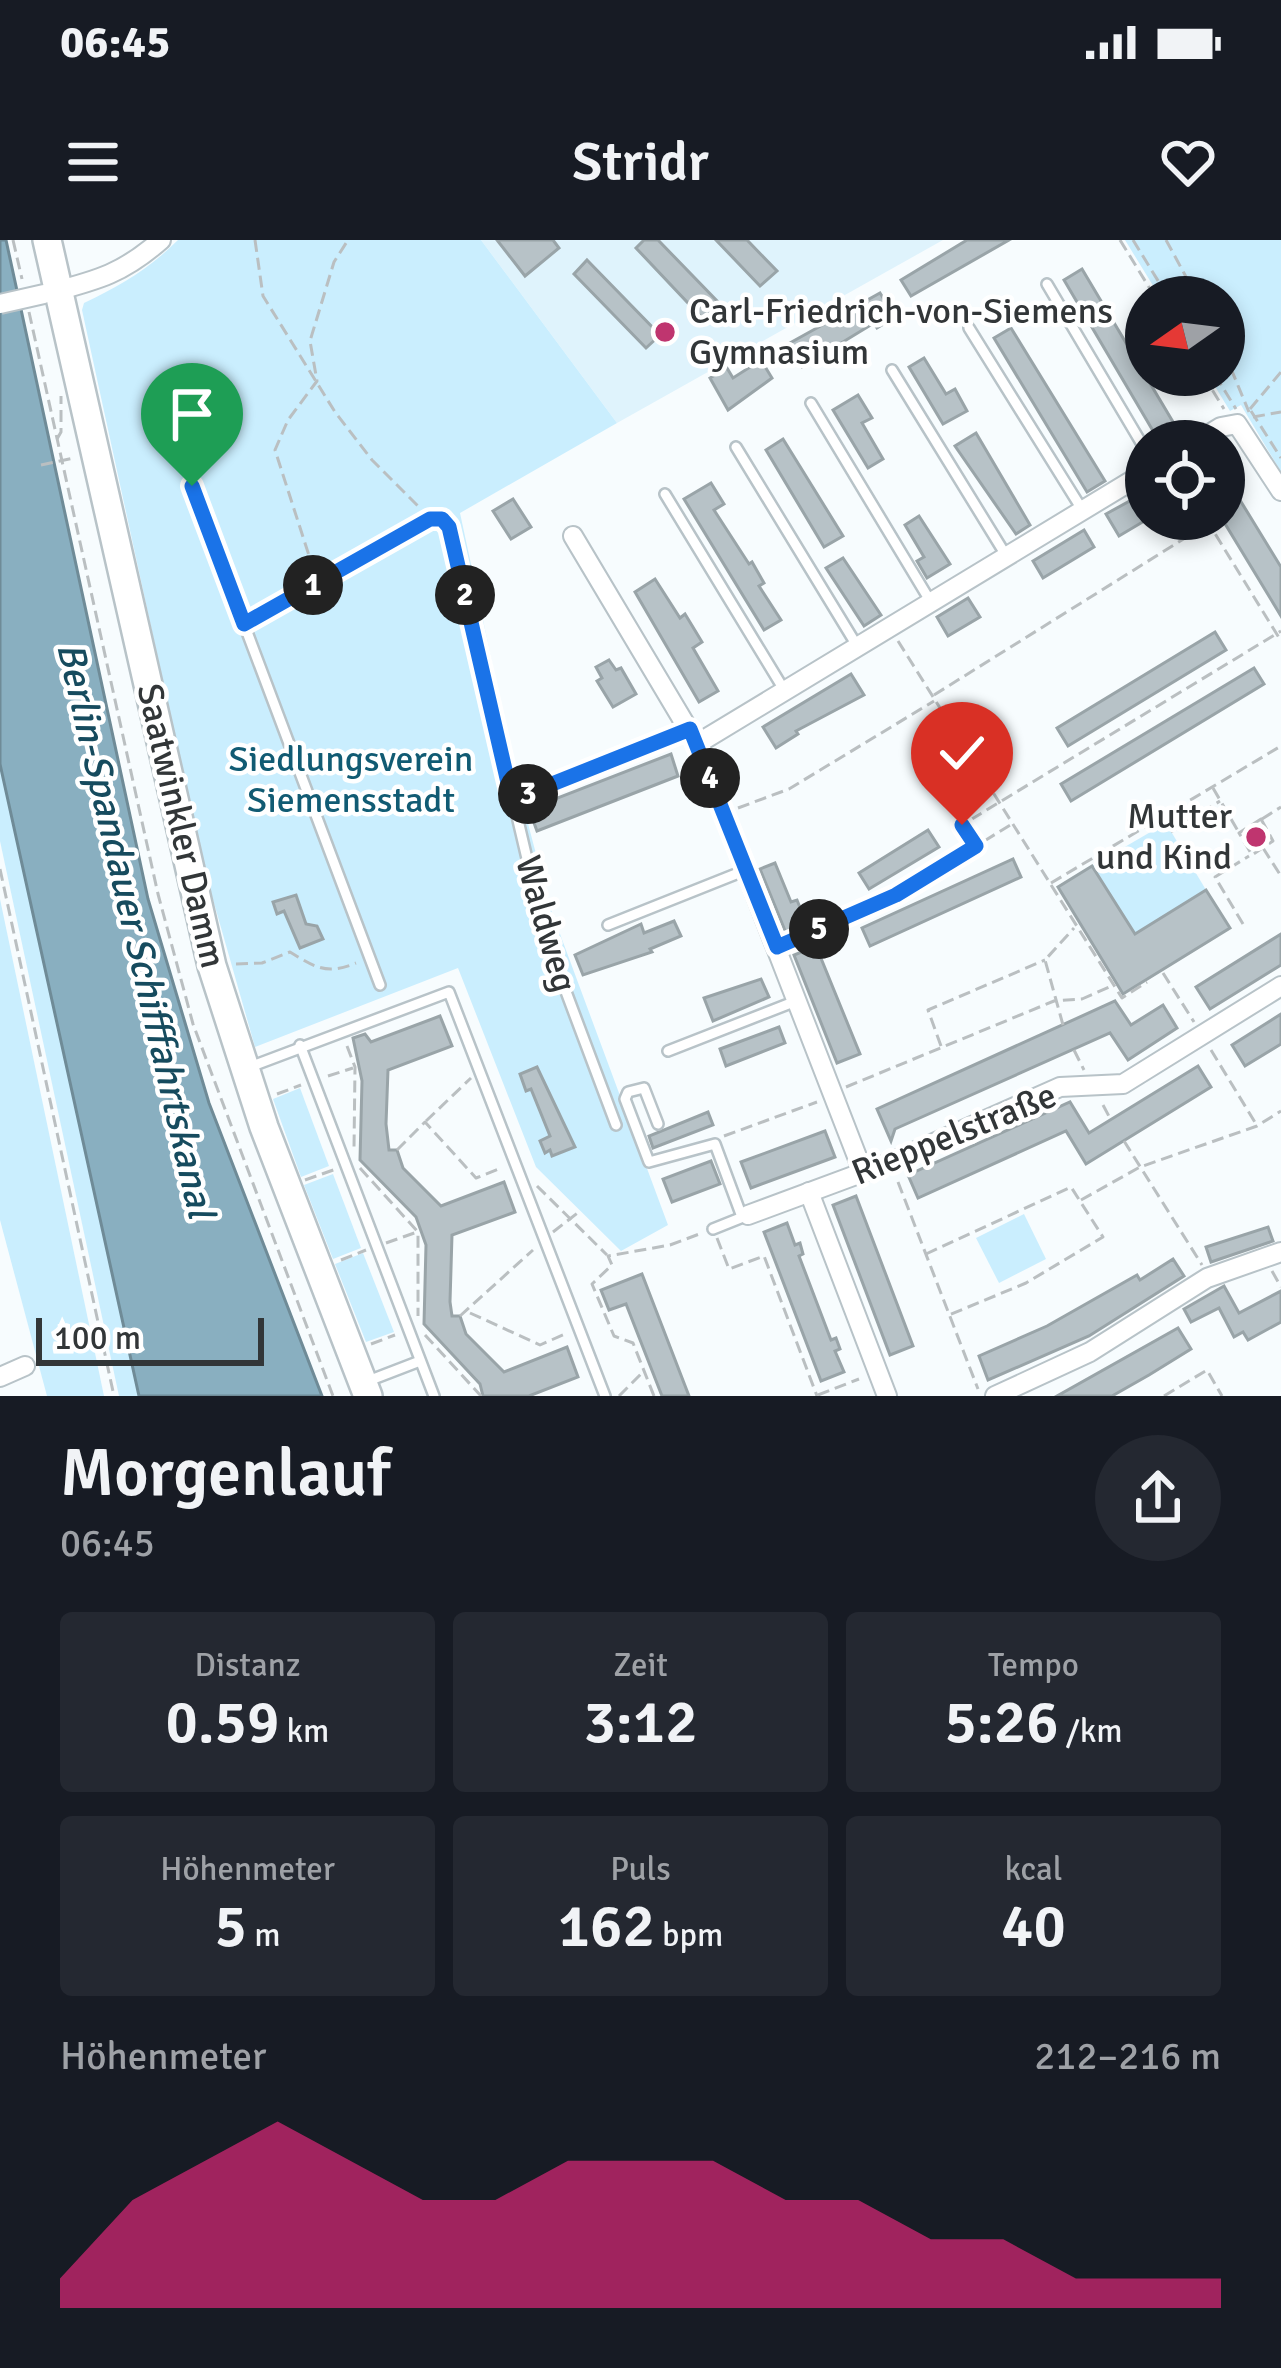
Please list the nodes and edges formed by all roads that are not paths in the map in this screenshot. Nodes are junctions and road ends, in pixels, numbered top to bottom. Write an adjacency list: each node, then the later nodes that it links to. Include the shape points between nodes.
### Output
1 (47, 240): 4 (main road, Saatwinkler Damm)
2 (161, 240): 4 (street, via 110,277)
3 (1047, 284): 9 (lane)
4 (43, 292): 5 (street, bridge); 32 (main road, Saatwinkler Damm)
5 (0, 304)
6 (969, 328): 16 (lane)
7 (892, 370): 18 (lane)
8 (811, 404): 19 (lane)
9 (1127, 420)
10 (1240, 420): 14 (street)
11 (736, 447): 21 (lane)
12 (1125, 485): 16 (street)
13 (192, 486): 20 (lane)
14 (1281, 491)
15 (665, 494): 22 (lane)
16 (1083, 511): 18 (street)
17 (573, 536): 23 (street)
18 (1007, 557): 19 (street)
19 (932, 604): 21 (street)
20 (244, 624): 24 (lane, Waldweg, via 442,519); 27 (lane)
21 (859, 649): 22 (street)
22 (786, 693): 23 (street)
23 (693, 736): 24 (street); 25 (street)
24 (516, 798): 34 (lane, Waldweg, via 556,965)
25 (746, 870): 26 (lane); 29 (street)
26 (608, 925)
27 (380, 985)
28 (1281, 986): 35 (street, Rieppelstraße, via 1123,1084 1060,1087)
29 (796, 1001): 31 (lane); 35 (street)
30 (300, 1046): 32 (lane); 40 (lane); 45 (lane, via 448,992)
31 (668, 1051)
32 (244, 1070): 43 (main road, Saatwinkler Damm)
33 (658, 1124): 37 (lane, via 644,1088 628,1092 649,1162 715,1144)
34 (616, 1125)
35 (863, 1172): 36 (street, Rieppelstraße)
36 (809, 1192): 37 (street, Rieppelstraße); 46 (street)
37 (745, 1216): 38 (lane)
38 (713, 1228)
39 (1281, 1252): 47 (street, via 1207,1278 1090,1352)
40 (421, 1361): 43 (lane); 44 (lane)
41 (26, 1366): 42 (street)
42 (0, 1377)
43 (366, 1389)
44 (434, 1396)
45 (605, 1396)
46 (887, 1396)
47 (995, 1396)

